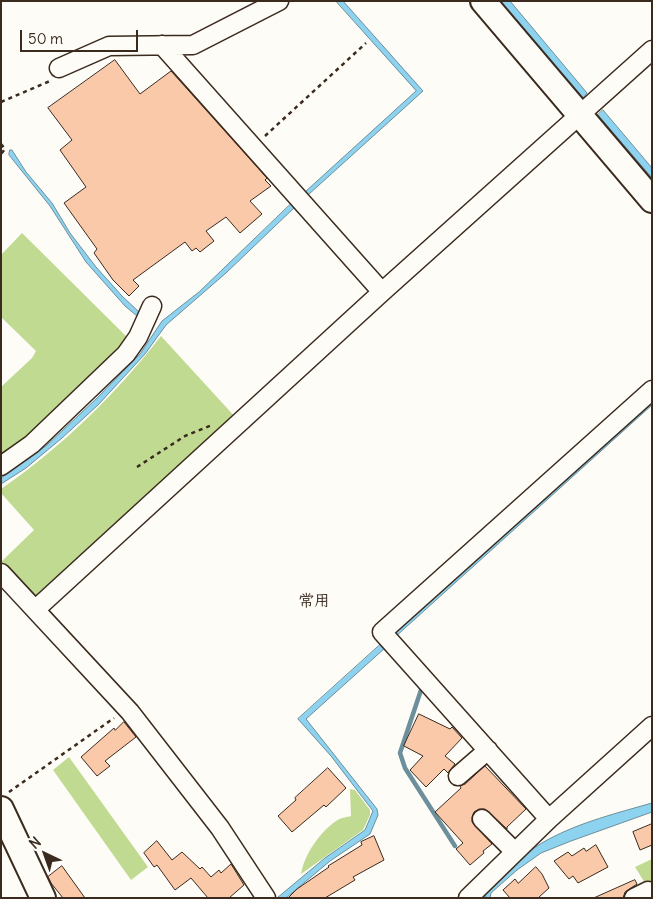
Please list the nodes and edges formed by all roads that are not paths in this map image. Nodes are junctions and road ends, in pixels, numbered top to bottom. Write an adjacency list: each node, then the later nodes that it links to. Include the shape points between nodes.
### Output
1 (279, 1): 3 (street, via 194,45)
2 (483, 1): 6 (street)
3 (162, 45): 5 (street, via 109,46); 8 (street)
4 (652, 50): 6 (street)
5 (62, 66)
6 (580, 115): 7 (street); 8 (street)
7 (652, 200)
8 (382, 292): 13 (street)
9 (152, 306): 11 (street, via 126,354 32,444)
10 (652, 390): 15 (street, via 382,632)
11 (1, 466)
12 (1, 573): 13 (street)
13 (36, 609): 23 (street, via 127,708 220,828)
14 (652, 726): 19 (street)
15 (488, 750): 16 (street); 19 (street)
16 (458, 776)
17 (5, 800): 22 (street)
18 (482, 819): 20 (street)
19 (549, 819): 20 (street)
20 (515, 852): 24 (street)
21 (652, 892): 25 (street)
22 (43, 898)
23 (266, 898)
24 (468, 898)
25 (634, 898)

